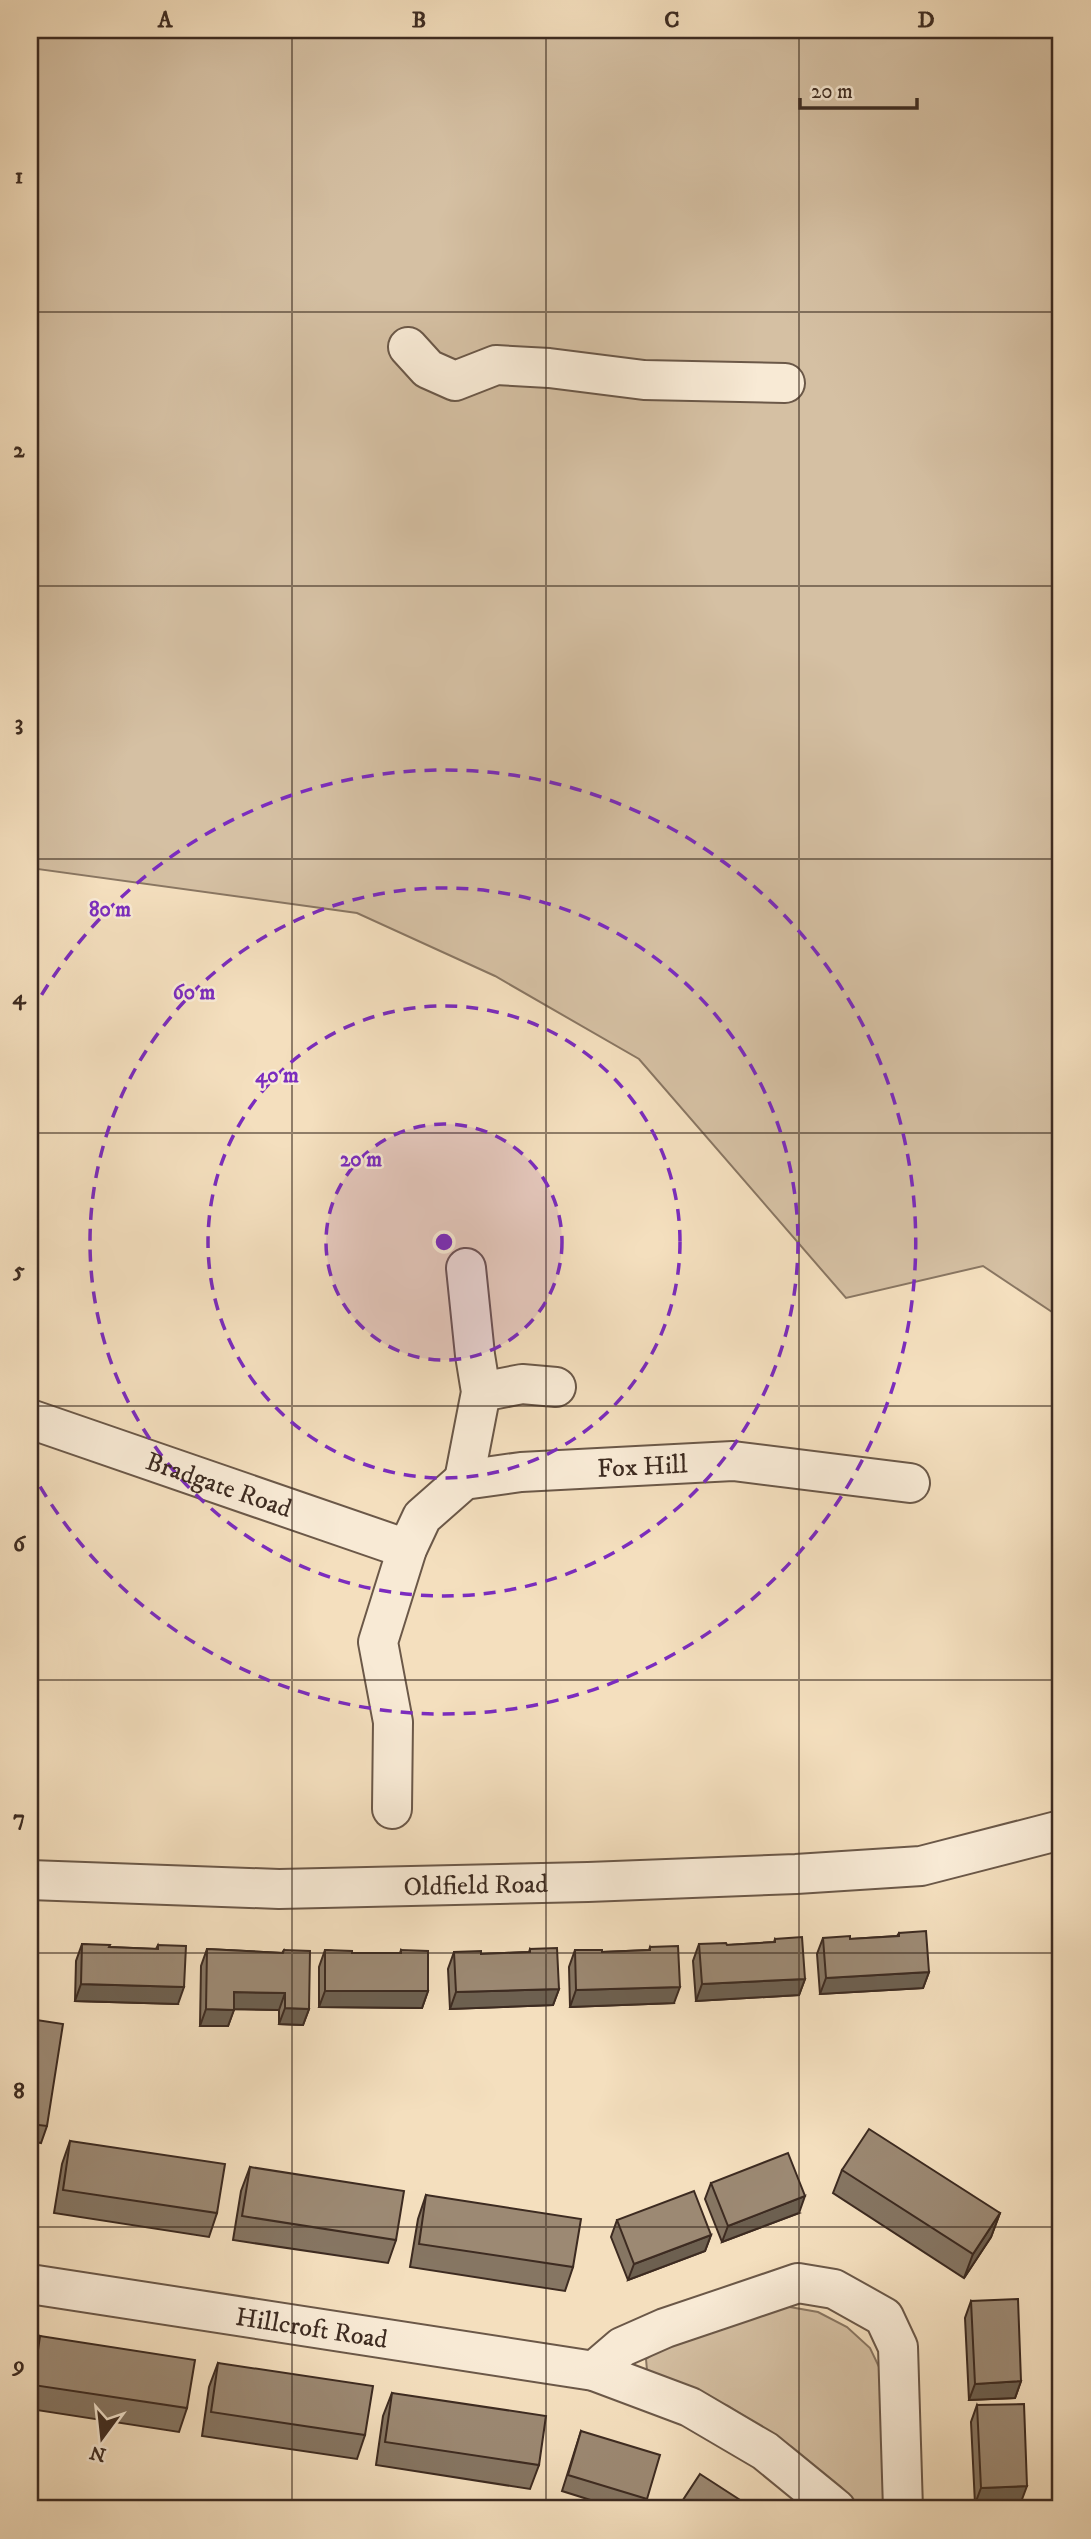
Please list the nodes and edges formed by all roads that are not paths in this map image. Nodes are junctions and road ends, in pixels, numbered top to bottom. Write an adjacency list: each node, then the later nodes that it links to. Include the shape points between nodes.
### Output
1 (408, 347): 2 (street, via 428,369 455,381 496,365 644,380)
2 (785, 383)
3 (466, 1268): 5 (street)
4 (556, 1387): 5 (street, via 522,1384)
5 (481, 1392): 7 (street)
6 (30, 1419): 9 (street, Bradgate Road)
7 (464, 1480): 8 (street, Fox Hill, via 521,1472 733,1461); 9 (street, via 422,1517)
8 (910, 1483)
9 (407, 1549): 10 (street, via 378,1642 393,1722)
10 (392, 1809)
11 (1061, 1830): 12 (street, Oldfield Road, via 921,1866 588,1882 279,1889)
12 (30, 1880)
13 (30, 2284): 14 (street, Hillcroft Road)
14 (594, 2371): 15 (street, Hillcroft Road, via 690,2407 765,2451); 16 (street, via 622,2347 744,2301 798,2283 834,2289 884,2317 898,2347)
15 (836, 2509)
16 (903, 2509)

